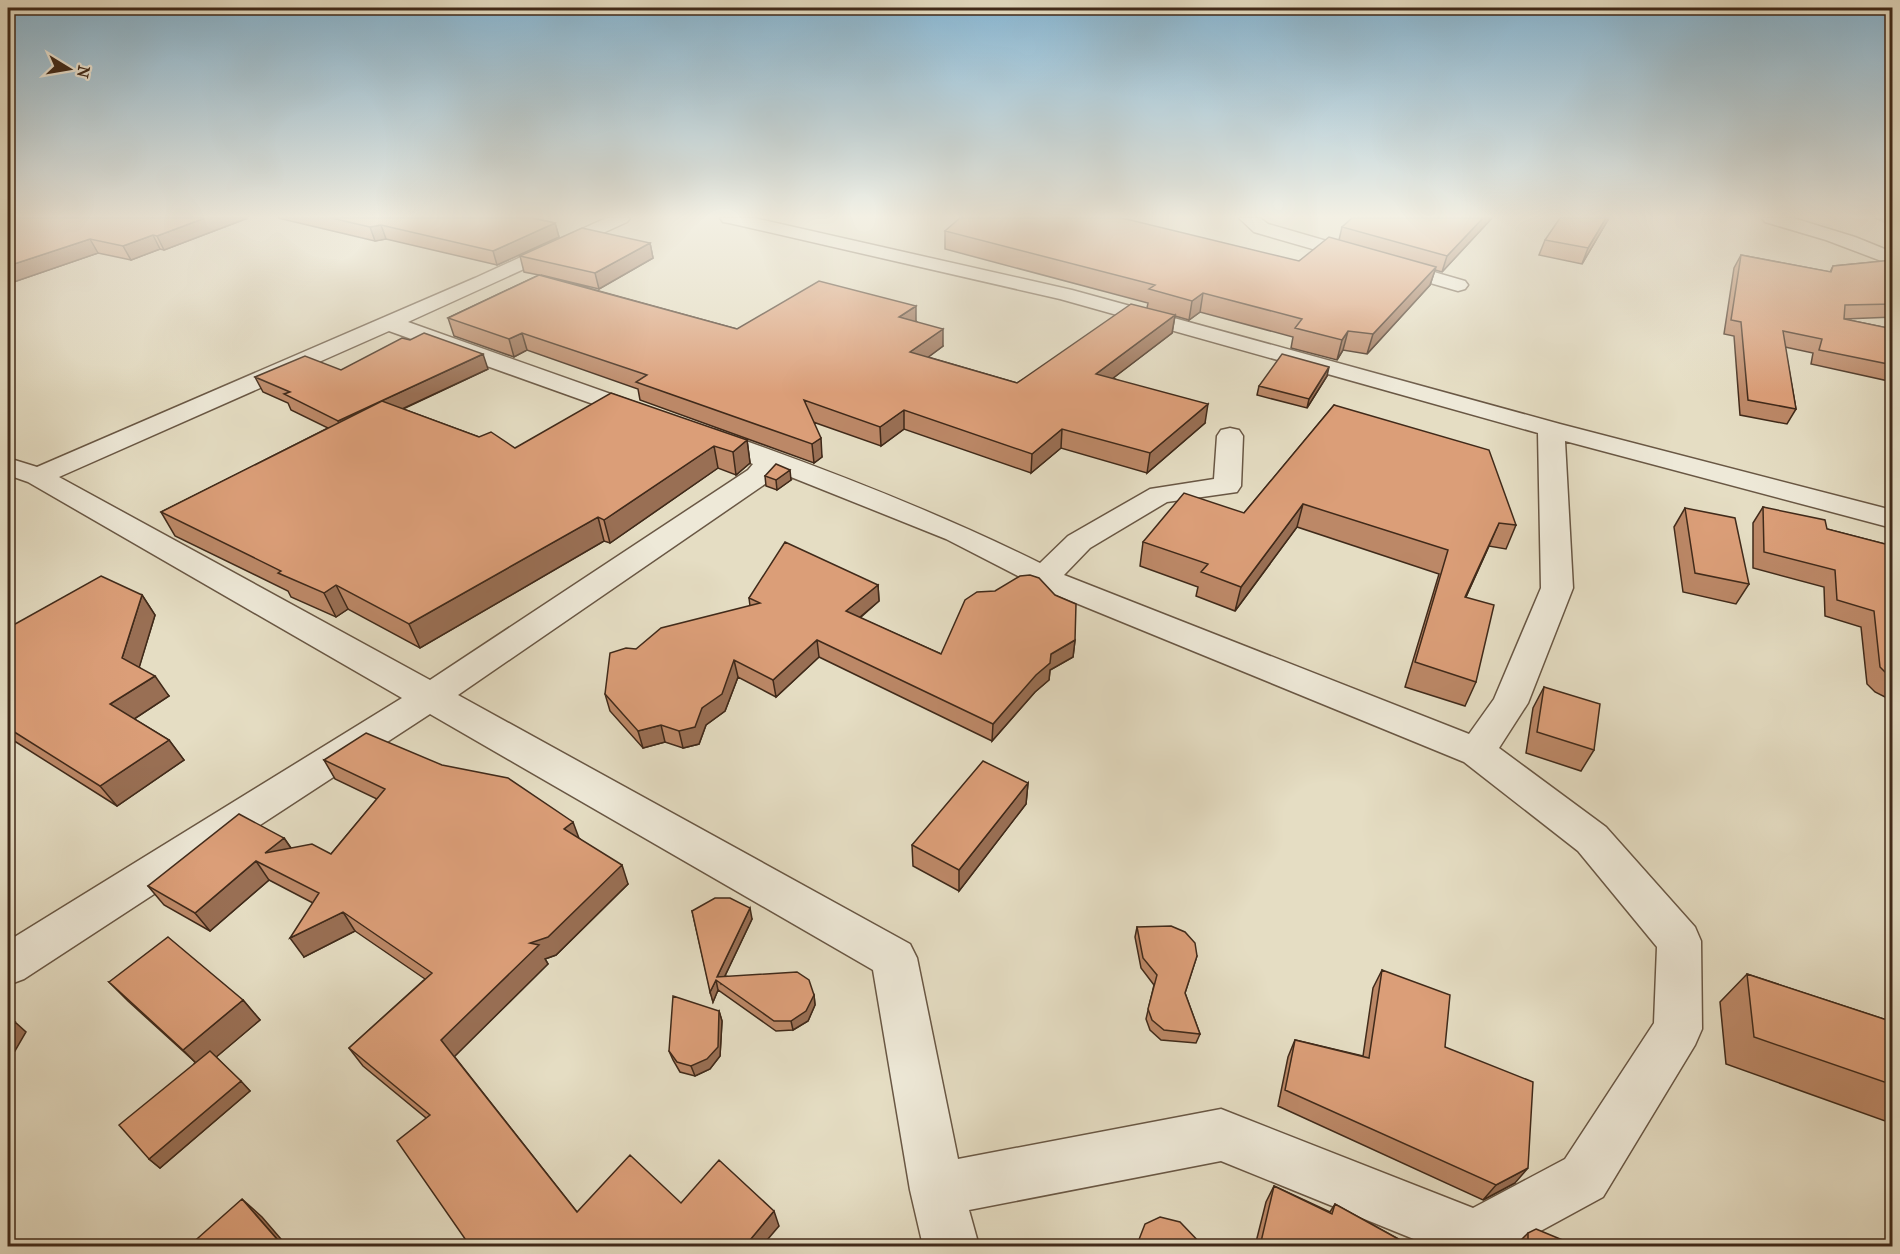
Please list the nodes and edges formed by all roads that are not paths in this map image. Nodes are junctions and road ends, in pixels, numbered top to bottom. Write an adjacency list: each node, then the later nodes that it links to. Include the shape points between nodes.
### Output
1 (491, 277): 5 (street)
2 (988, 277): 6 (street, via 1065,294)
3 (1429, 277): 4 (street)
4 (1458, 285)
5 (388, 323): 8 (street); 9 (street)
6 (1551, 429): 10 (street); 13 (street, via 1557,588 1510,703)
7 (1230, 436): 11 (street, via 1227,486 1160,495 1079,542)
8 (762, 456): 11 (street, via 956,533); 12 (street, via 767,464 758,476)
9 (23, 471): 12 (street)
10 (1893, 519)
11 (1044, 577): 13 (street)
12 (430, 697): 14 (street); 15 (street, via 894,958)
13 (1477, 752): 15 (street, via 1592,839 1679,941 1678,1029 1584,1178 1475,1237 1221,1135)
14 (8, 965)
15 (938, 1190): 16 (street)
16 (951, 1246)

